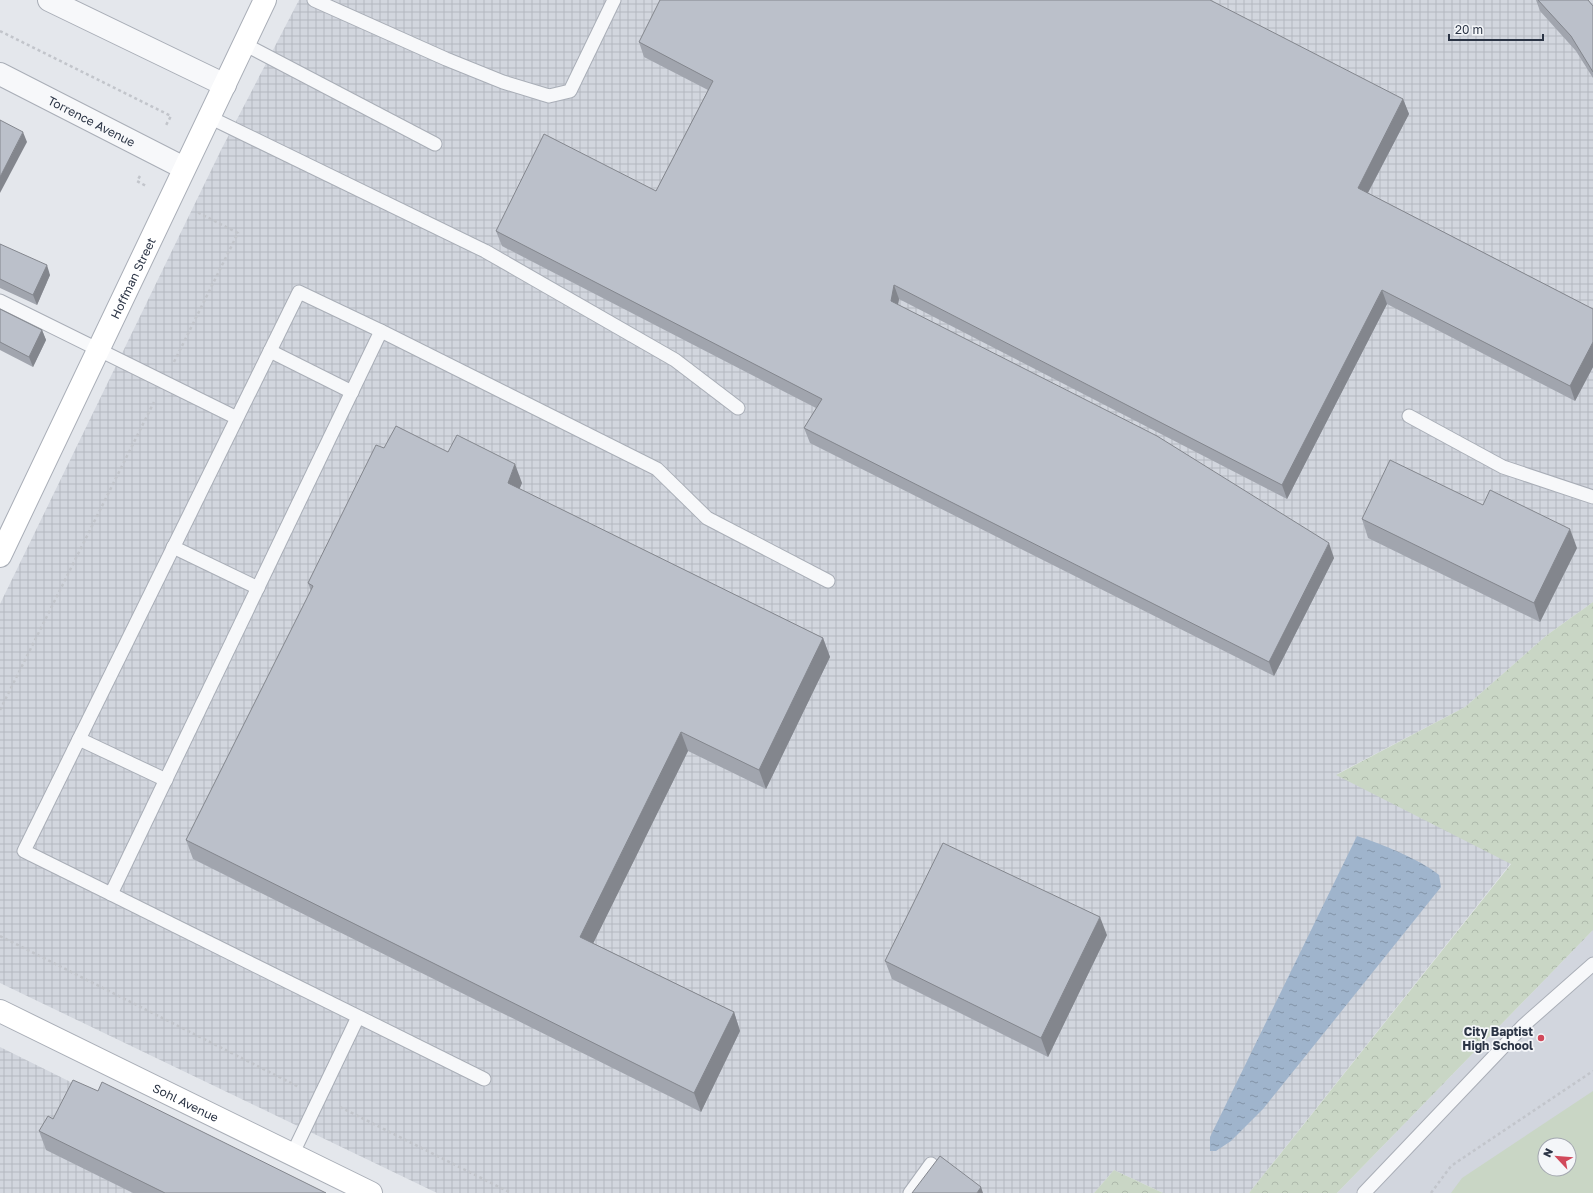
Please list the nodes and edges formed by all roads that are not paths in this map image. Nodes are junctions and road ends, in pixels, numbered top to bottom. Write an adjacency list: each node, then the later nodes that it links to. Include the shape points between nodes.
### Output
1 (49, 0): 7 (street)
2 (265, 0): 5 (street, Hoffman Street)
3 (314, 0): 4 (lane, via 446,59 503,82 549,96 570,90)
4 (614, 0)
5 (244, 44): 7 (street, Hoffman Street); 9 (lane)
6 (0, 74): 10 (street, Torrence Avenue)
7 (224, 85): 8 (street, Hoffman Street)
8 (209, 117): 10 (street, Hoffman Street); 16 (lane, via 485,251 675,360)
9 (435, 144)
10 (184, 168): 13 (street, Hoffman Street)
11 (0, 301): 13 (lane)
12 (381, 331): 14 (lane, via 300,292); 15 (lane); 22 (lane, via 657,469 707,518)
13 (98, 350): 18 (lane); 20 (street, Hoffman Street)
14 (270, 351): 15 (lane); 18 (lane)
15 (352, 392): 23 (lane)
16 (738, 408)
17 (1409, 416): 19 (lane, via 1503,467)
18 (237, 418): 21 (lane)
19 (1593, 497)
20 (3, 544)
21 (173, 547): 23 (lane); 24 (lane)
22 (828, 581)
23 (258, 588): 25 (lane)
24 (79, 739): 25 (lane); 26 (lane, via 24,851)
25 (166, 780): 26 (lane)
26 (111, 894): 29 (lane)
27 (1593, 964): 35 (lane, via 1524,1025)
28 (0, 1011): 31 (street, Sohl Avenue)
29 (358, 1017): 30 (lane); 31 (lane)
30 (484, 1079)
31 (292, 1154): 33 (street, Sohl Avenue)
32 (931, 1164): 34 (lane)
33 (371, 1193)
34 (910, 1193)
35 (1364, 1193)

